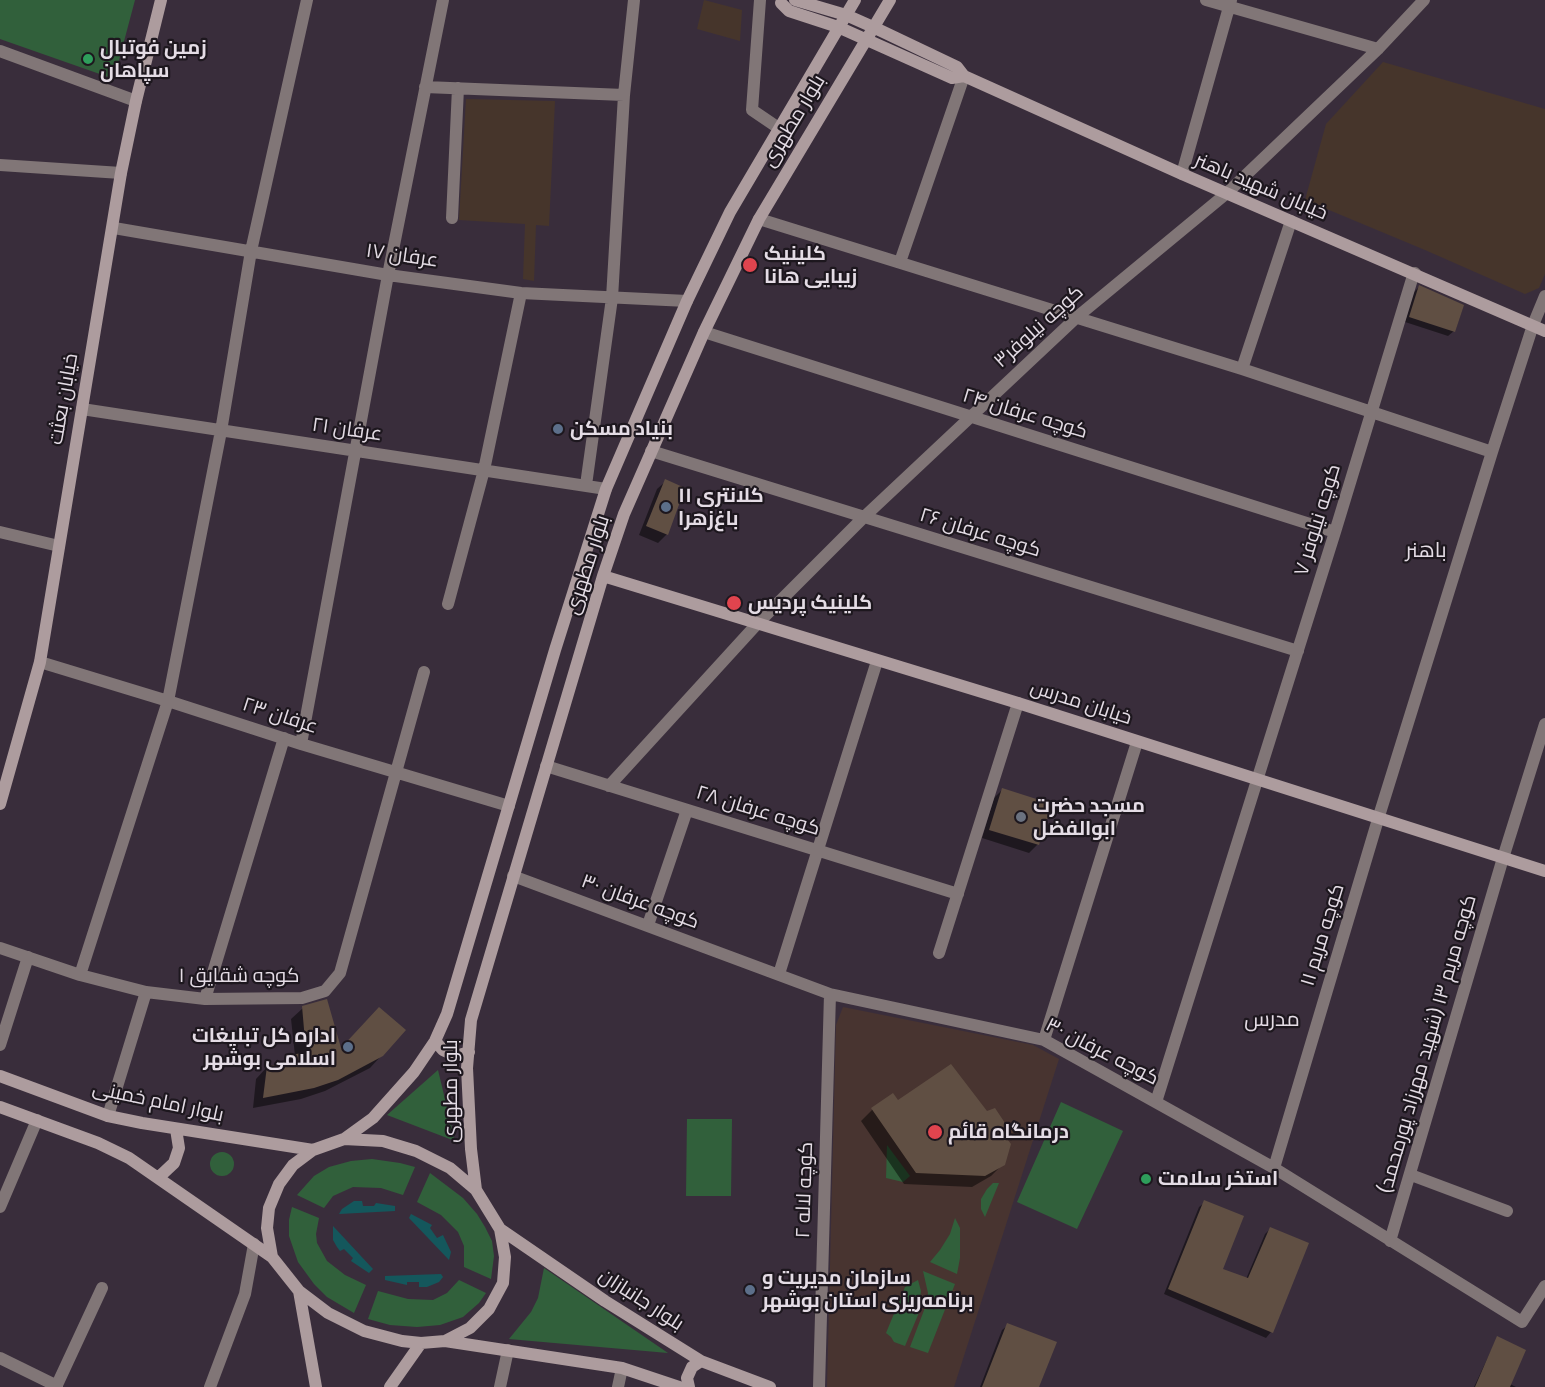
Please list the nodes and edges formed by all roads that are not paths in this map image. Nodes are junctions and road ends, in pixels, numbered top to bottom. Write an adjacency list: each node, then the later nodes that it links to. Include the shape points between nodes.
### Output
1 (161, 0): 23 (street, خیابان بعثت)
2 (307, 0): 33 (street)
3 (444, 0): 20 (street)
4 (634, 0): 22 (street)
5 (760, 0): 24 (street, via 752,110)
6 (795, 0): 13 (street, خیابان شهید باهنر)
7 (855, 0): 13 (street, بلوار مطهری)
8 (890, 0): 15 (street, بلوار مطهری)
9 (1206, 0): 12 (street)
10 (1424, 0): 17 (street, کوچه نیلوفر۳)
11 (781, 1): 14 (street, خیابان شهید باهنر, via 789,11)
12 (1230, 3): 17 (street); 27 (street)
13 (846, 15): 14 (street, بلوار مطهری); 15 (street, خیابان شهید باهنر)
14 (838, 27): 16 (street, خیابان شهید باهنر); 24 (street, بلوار مطهری)
15 (873, 27): 16 (street, بلوار مطهری); 19 (street, خیابان شهید باهنر, via 957,67)
16 (865, 39): 19 (street, خیابان شهید باهنر, via 952,78); 30 (street, بلوار مطهری)
17 (1378, 49): 28 (street, کوچه نیلوفر۳)
18 (0, 51): 23 (street)
19 (964, 76): 27 (street, خیابان شهید باهنر); 34 (street)
20 (425, 87): 21 (street); 36 (street)
21 (458, 88): 22 (street); 29 (street)
22 (624, 95): 39 (street)
23 (136, 101): 26 (street, خیابان بعثت)
24 (780, 129): 40 (street, بلوار مطهری, via 730,212)
25 (0, 165): 26 (street)
26 (122, 173): 32 (street, خیابان بعثت)
27 (1182, 174): 28 (street, خیابان شهید باهنر)
28 (1227, 193): 31 (street, خیابان شهید باهنر); 41 (street, کوچه نیلوفر۳)
29 (452, 218)
30 (759, 219): 34 (street); 44 (street, بلوار مطهری)
31 (1291, 221): 35 (street, خیابان شهید باهنر); 45 (street)
32 (114, 228): 33 (street, عرفان ۱۷); 46 (street, خیابان بعثت)
33 (251, 251): 36 (street, عرفان ۱۷); 49 (street)
34 (900, 262): 41 (street)
35 (1415, 273): 42 (street, خیابان شهید باهنر); 47 (street, کوچه نیلوفر ۷)
36 (388, 275): 37 (street, عرفان ۱۷); 51 (street)
37 (521, 293): 39 (street, عرفان ۱۷); 53 (street)
38 (1545, 296): 42 (street, کوچه مریم ۱۱)
39 (612, 298): 40 (street, عرفان ۱۷); 54 (street)
40 (687, 301): 55 (street, بلوار مطهری)
41 (1077, 317): 45 (street); 48 (street, کوچه نیلوفر۳)
42 (1533, 326): 43 (street, خیابان شهید باهنر); 52 (street, کوچه مریم ۱۱)
43 (1545, 331)
44 (704, 332): 48 (street, کوچه عرفان ۲۴); 50 (street, بلوار مطهری)
45 (1242, 369): 47 (street)
46 (82, 409): 49 (street, عرفان ۲۱); 59 (street, خیابان بعثت)
47 (1372, 411): 52 (street); 58 (street, کوچه نیلوفر ۷)
48 (969, 417): 56 (street, کوچه نیلوفر۳); 58 (street, کوچه عرفان ۲۴)
49 (221, 431): 51 (street, عرفان ۲۱); 67 (street)
50 (651, 451): 56 (street, کوچه عرفان ۲۶); 60 (street, بلوار مطهری)
51 (355, 452): 53 (street, عرفان ۲۱); 72 (street)
52 (1492, 452): 80 (street, کوچه مریم ۱۱)
53 (484, 470): 54 (street, عرفان ۲۱); 61 (street)
54 (586, 485): 55 (street, عرفان ۲۱)
55 (606, 489): 78 (street, بلوار مطهری)
56 (864, 518): 62 (street, کوچه نیلوفر۳); 63 (street, کوچه عرفان ۲۶)
57 (0, 532): 59 (street)
58 (1335, 532): 63 (street, کوچه نیلوفر ۷)
59 (59, 546): 65 (street, خیابان بعثت)
60 (603, 576): 62 (street, خیابان مدرس); 73 (street, بلوار مطهری)
61 (448, 604)
62 (757, 624): 64 (street, خیابان مدرس); 76 (street, کوچه نیلوفر۳)
63 (1298, 651): 75 (street, کوچه نیلوفر ۷)
64 (877, 661): 68 (street, خیابان مدرس); 81 (street)
65 (40, 662): 67 (street, عرفان ۲۳); 77 (street, خیابان بعثت)
66 (424, 672): 74 (street, کوچه شقایق ۱)
67 (168, 701): 70 (street, عرفان ۲۳); 91 (street)
68 (1018, 703): 71 (street, خیابان مدرس); 85 (street)
69 (1545, 724): 82 (street, کوچه مریم ۱۳ (شهید مهرزاد پورمحمد))
70 (284, 738): 72 (street, عرفان ۲۳); 94 (street)
71 (1137, 742): 75 (street, خیابان مدرس); 96 (street)
72 (301, 744): 74 (street, عرفان ۲۳)
73 (546, 766): 76 (street, کوچه عرفان ۲۸); 84 (street, بلوار مطهری)
74 (396, 772): 78 (street, عرفان ۲۳); 94 (street, کوچه شقایق ۱, via 339,973 325,991 302,998)
75 (1258, 779): 80 (street, خیابان مدرس); 100 (street, کوچه نیلوفر ۷)
76 (609, 786): 79 (street, کوچه عرفان ۲۸)
77 (0, 804)
78 (509, 806): 95 (street, بلوار مطهری, via 447,1014)
79 (687, 810): 81 (street, کوچه عرفان ۲۸); 86 (street)
80 (1379, 816): 82 (street, خیابان مدرس); 107 (street, کوچه مریم ۱۱)
81 (819, 850): 85 (street, کوچه عرفان ۲۸); 90 (street)
82 (1503, 858): 83 (street, خیابان مدرس); 108 (street, کوچه مریم ۱۳ (شهید مهرزاد پورمحمد))
83 (1545, 871)
84 (513, 876): 86 (street, کوچه عرفان ۳۰); 98 (street, بلوار مطهری, via 471,1020)
85 (958, 894): 88 (street)
86 (648, 925): 90 (street, کوچه عرفان ۳۰)
87 (0, 948): 89 (street, کوچه شقایق ۱)
88 (939, 953)
89 (28, 957): 91 (street, کوچه شقایق ۱); 97 (street)
90 (779, 974): 93 (street, کوچه عرفان ۳۰)
91 (80, 975): 92 (street, کوچه شقایق ۱)
92 (146, 992): 94 (street, کوچه شقایق ۱); 102 (street)
93 (830, 994): 96 (street, کوچه عرفان ۳۰); 135 (street, کوچه لاله ۲)
94 (205, 999)
95 (435, 1041): 98 (street, via 456,1056); 105 (street, بلوار مطهری, via 380,1111)
96 (1044, 1041): 100 (street, کوچه عرفان ۳۰)
97 (0, 1045)
98 (469, 1052): 110 (street, بلوار مطهری)
99 (0, 1076): 102 (street, بلوار امام خمینی)
100 (1156, 1101): 107 (street, کوچه عرفان ۳۰)
101 (0, 1107): 103 (street)
102 (108, 1116): 104 (street, بلوار امام خمینی)
103 (37, 1120): 109 (street, via 98,1143); 111 (street)
104 (176, 1129): 106 (street, بلوار امام خمینی); 109 (street, via 179,1148 174,1162)
105 (344, 1140): 106 (street); 110 (street, via 383,1141 416,1151 450,1168)
106 (313, 1150): 116 (street, via 292,1165 269,1208 267,1228)
107 (1274, 1168): 114 (street, کوچه عرفان ۳۰)
108 (1411, 1174): 112 (street); 114 (street, کوچه مریم ۱۳ (شهید مهرزاد پورمحمد))
109 (159, 1178): 115 (street)
110 (476, 1190): 113 (street)
111 (0, 1207)
112 (1507, 1211)
113 (500, 1229): 120 (street, via 505,1257 503,1283 489,1309 470,1328); 124 (street, بلوار جانبازان)
114 (1390, 1240): 117 (street, کوچه عرفان ۳۰, via 1522,1322)
115 (254, 1244): 116 (street); 127 (street, via 244,1294)
116 (272, 1257): 119 (street)
117 (1545, 1286)
118 (102, 1288): 126 (street)
119 (299, 1291): 121 (street, via 328,1313 364,1331); 128 (street)
120 (445, 1341): 121 (street); 122 (street)
121 (421, 1342): 129 (street)
122 (508, 1350): 125 (street); 130 (street)
123 (0, 1358): 126 (street)
124 (701, 1361): 133 (street, via 692,1367 687,1378); 134 (street, بلوار جانبازان)
125 (622, 1368): 131 (street); 132 (street)
126 (57, 1387)
127 (210, 1387)
128 (316, 1387)
129 (390, 1387)
130 (500, 1387)
131 (618, 1387)
132 (679, 1387)
133 (689, 1387)
134 (770, 1387)
135 (819, 1387)

